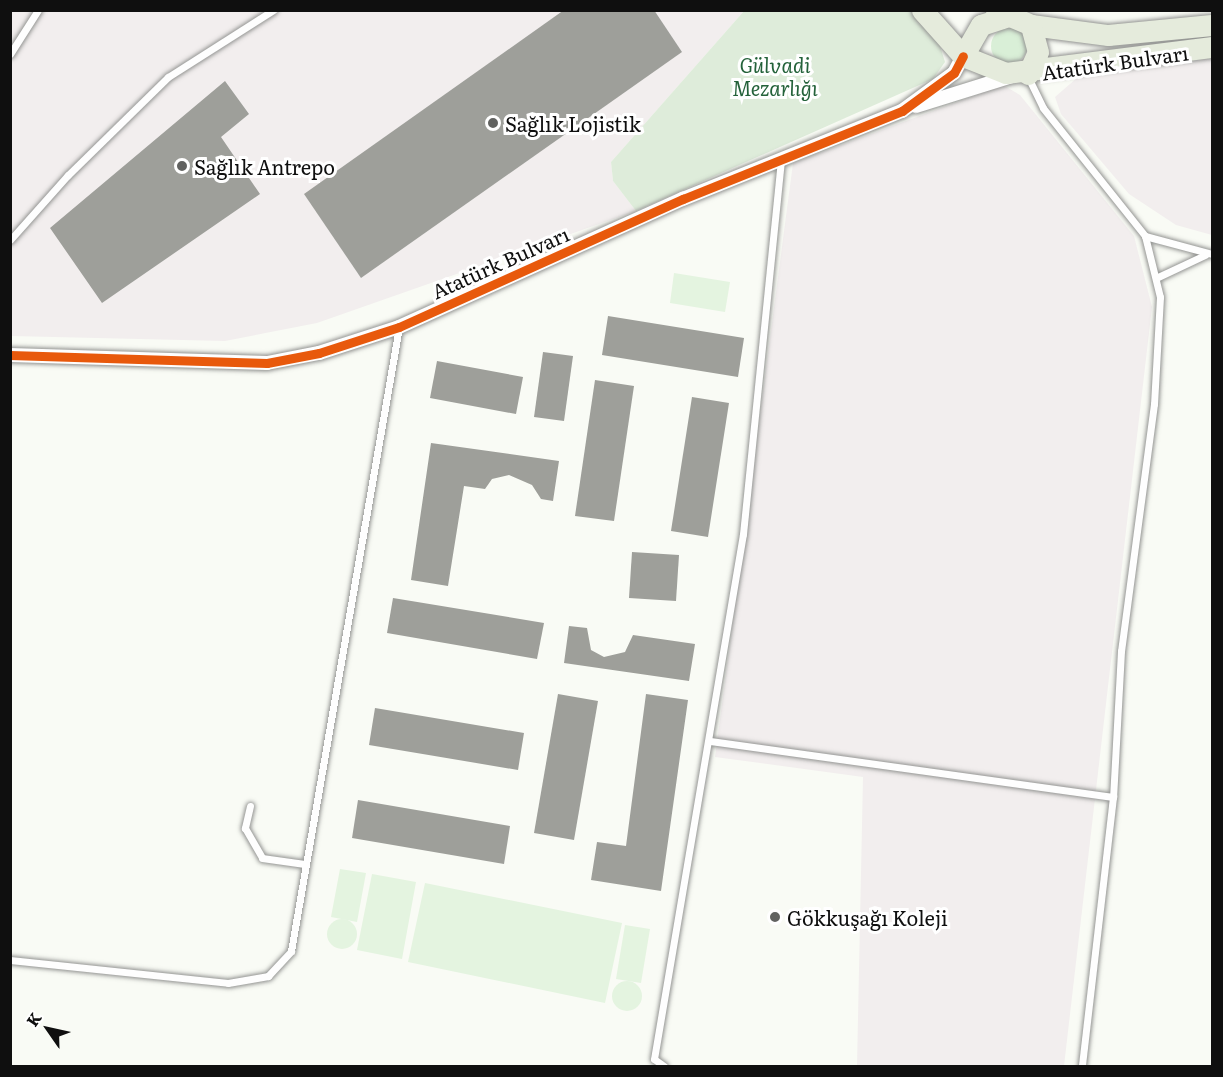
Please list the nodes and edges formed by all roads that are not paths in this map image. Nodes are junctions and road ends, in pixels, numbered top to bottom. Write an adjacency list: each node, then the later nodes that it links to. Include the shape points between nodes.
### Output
1 (39, 10): 8 (lane)
2 (273, 10): 14 (lane, via 168,77 68,175)
3 (922, 10): 9 (main road, Atatürk Bulvarı)
4 (1002, 13): 5 (main road, Atatürk Bulvarı); 9 (main road, via 981,25)
5 (1031, 25): 6 (main road, Atatürk Bulvarı, via 1108,35); 10 (main road, via 1038,52)
6 (1212, 25)
7 (1212, 47): 10 (main road, Atatürk Bulvarı)
8 (10, 54)
9 (963, 56): 10 (main road, Atatürk Bulvarı); 11 (street, Atatürk Bulvarı, via 951,75)
10 (1022, 74): 11 (street, Atatürk Bulvarı); 13 (lane, via 1043,108)
11 (902, 111): 12 (street, Atatürk Bulvarı)
12 (781, 157): 17 (street, Atatürk Bulvarı); 19 (lane, via 743,534)
13 (1144, 236): 15 (lane); 16 (lane)
14 (10, 240)
15 (1210, 254): 16 (lane)
16 (1158, 277): 20 (lane, via 1154,404 1121,651)
17 (399, 327): 18 (street, Atatürk Bulvarı, via 267,363); 22 (lane)
18 (10, 355)
19 (710, 741): 20 (lane); 24 (lane, via 654,1059)
20 (1113, 797): 25 (lane)
21 (250, 806): 22 (lane, via 245,828 262,858)
22 (305, 864): 23 (lane, via 291,951 268,975 228,983)
23 (10, 960)
24 (664, 1066)
25 (1082, 1066)

